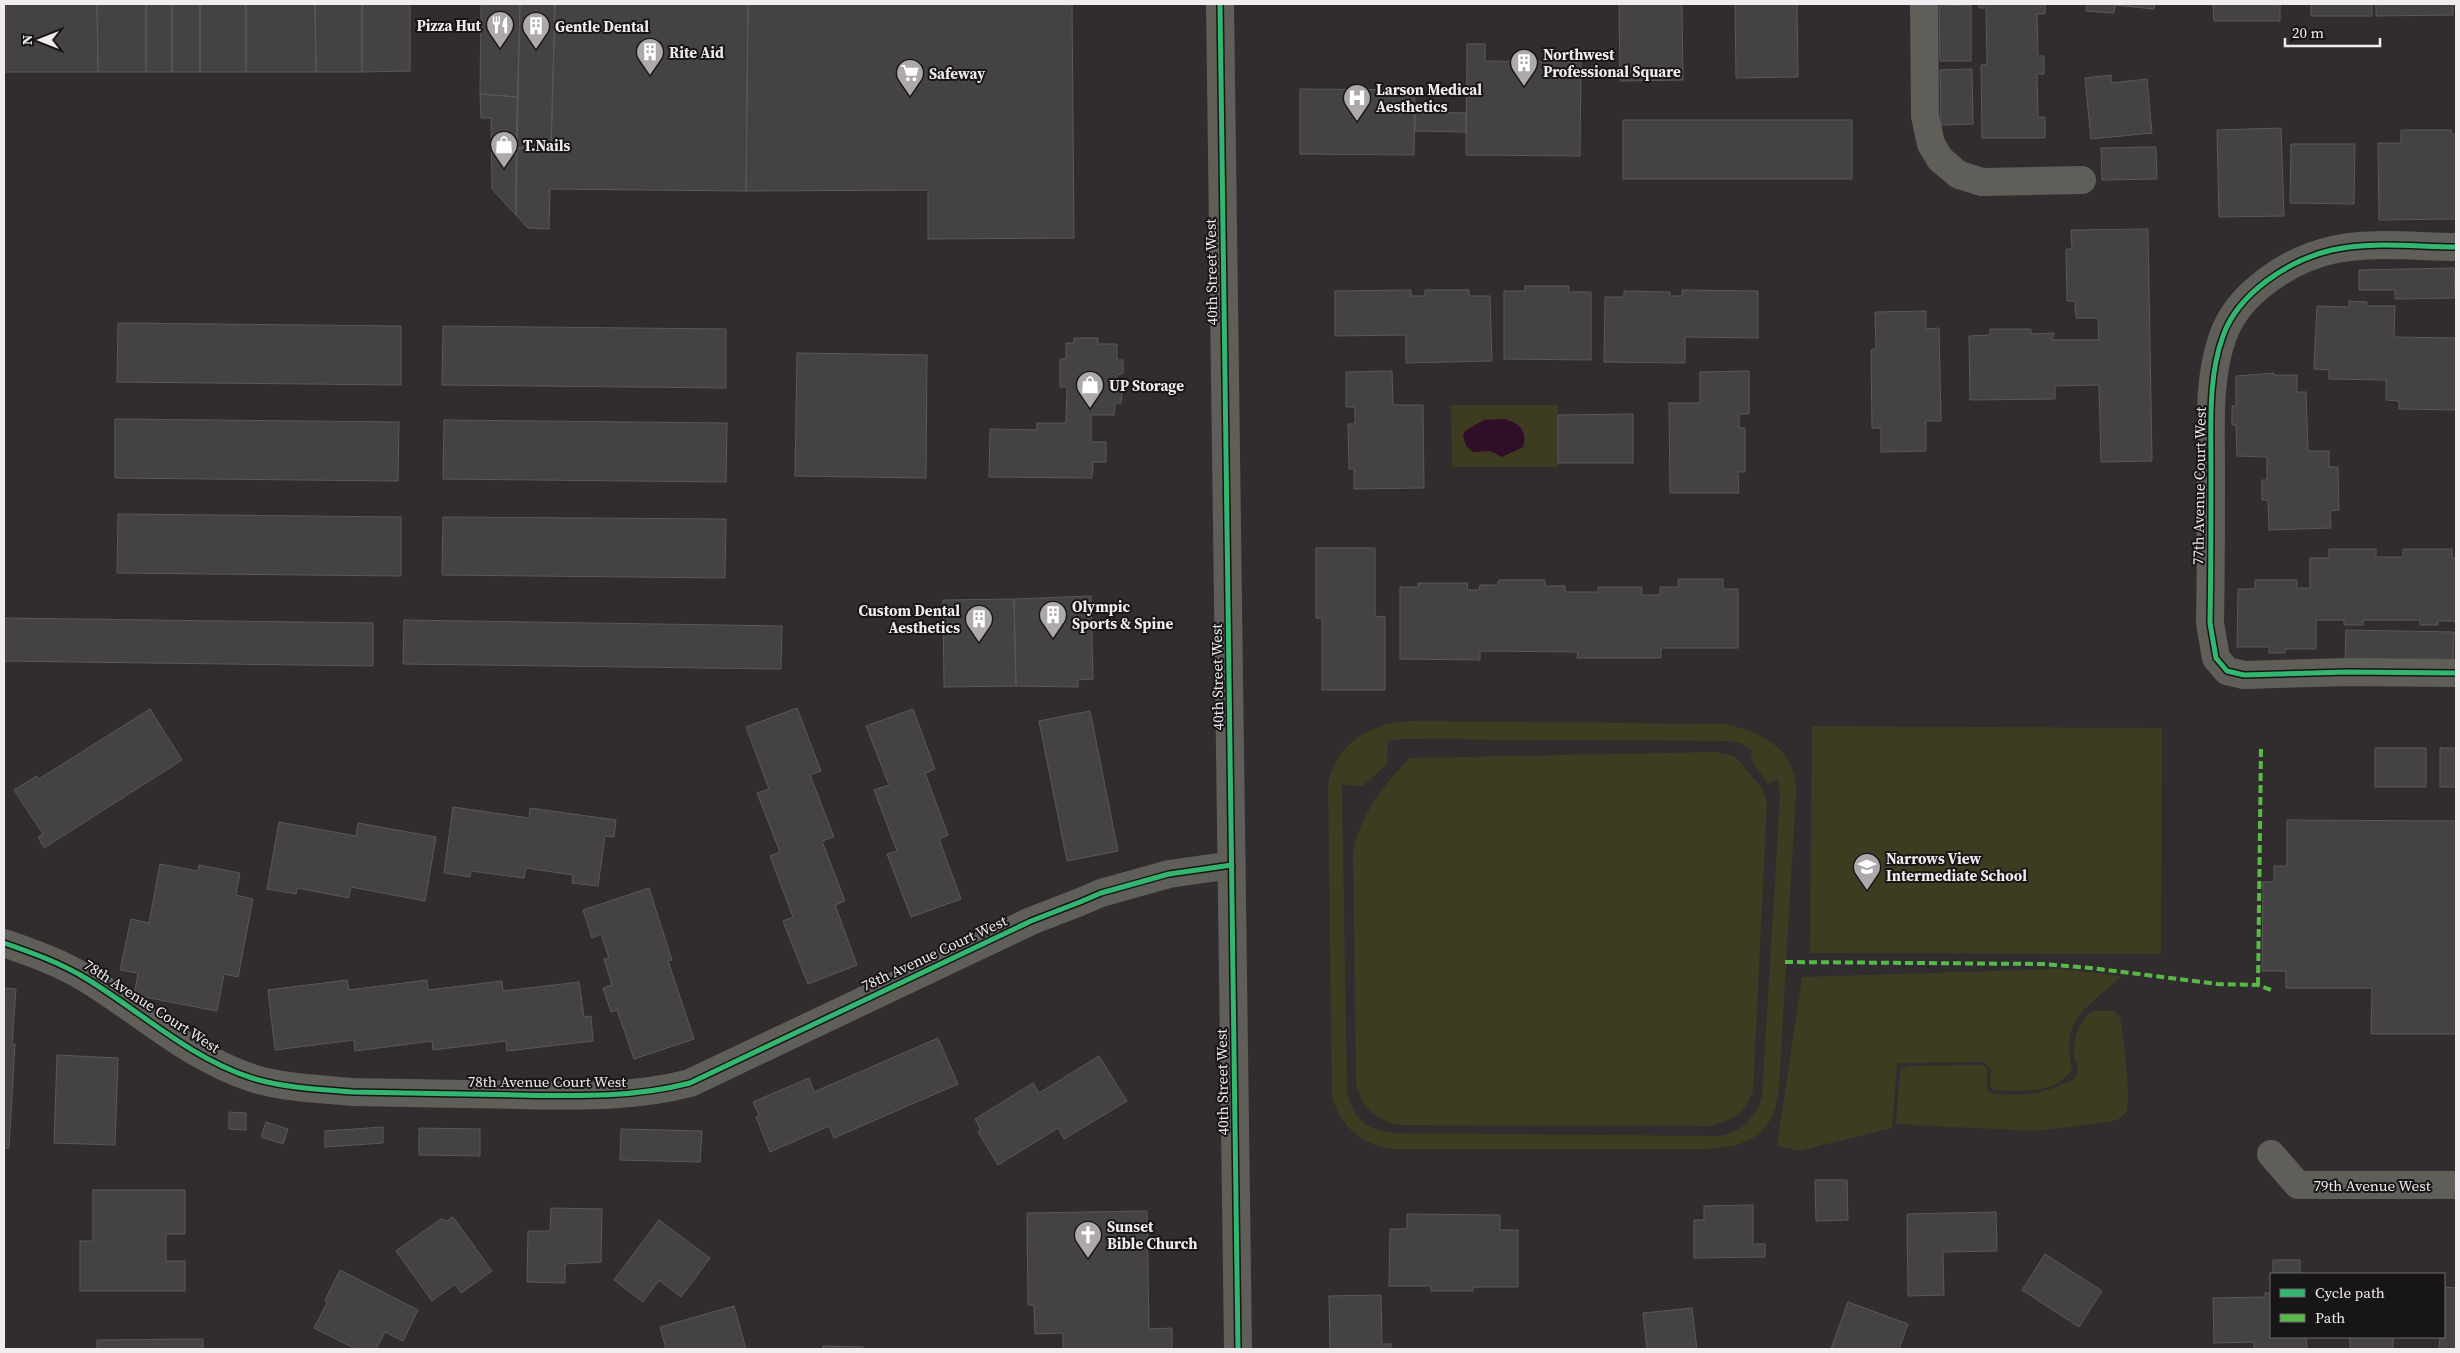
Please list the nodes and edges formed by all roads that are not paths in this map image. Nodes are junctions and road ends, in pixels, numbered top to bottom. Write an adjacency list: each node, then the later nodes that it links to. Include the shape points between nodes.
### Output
1 (1220, 4): 6 (street, 40th Street West)
2 (1924, 4): 3 (street, via 1925,116 1931,144 1940,159 1959,175 1982,182)
3 (2082, 180)
4 (2456, 247): 5 (street, 77th Avenue Court West, via 2352,246 2331,250 2271,278 2241,304 2223,336 2213,390 2210,584 2210,623 2216,658 2227,671 2244,675)
5 (2456, 673)
6 (1232, 866): 7 (street, 78th Avenue Court West, via 1169,874 1101,893 1023,925 690,1083 632,1094 353,1092 284,1085 252,1078 172,1037 73,970); 10 (street, 40th Street West)
7 (4, 943)
8 (2271, 1154): 9 (street, 79th Avenue West, via 2298,1185)
9 (2456, 1185)
10 (1238, 1349)

